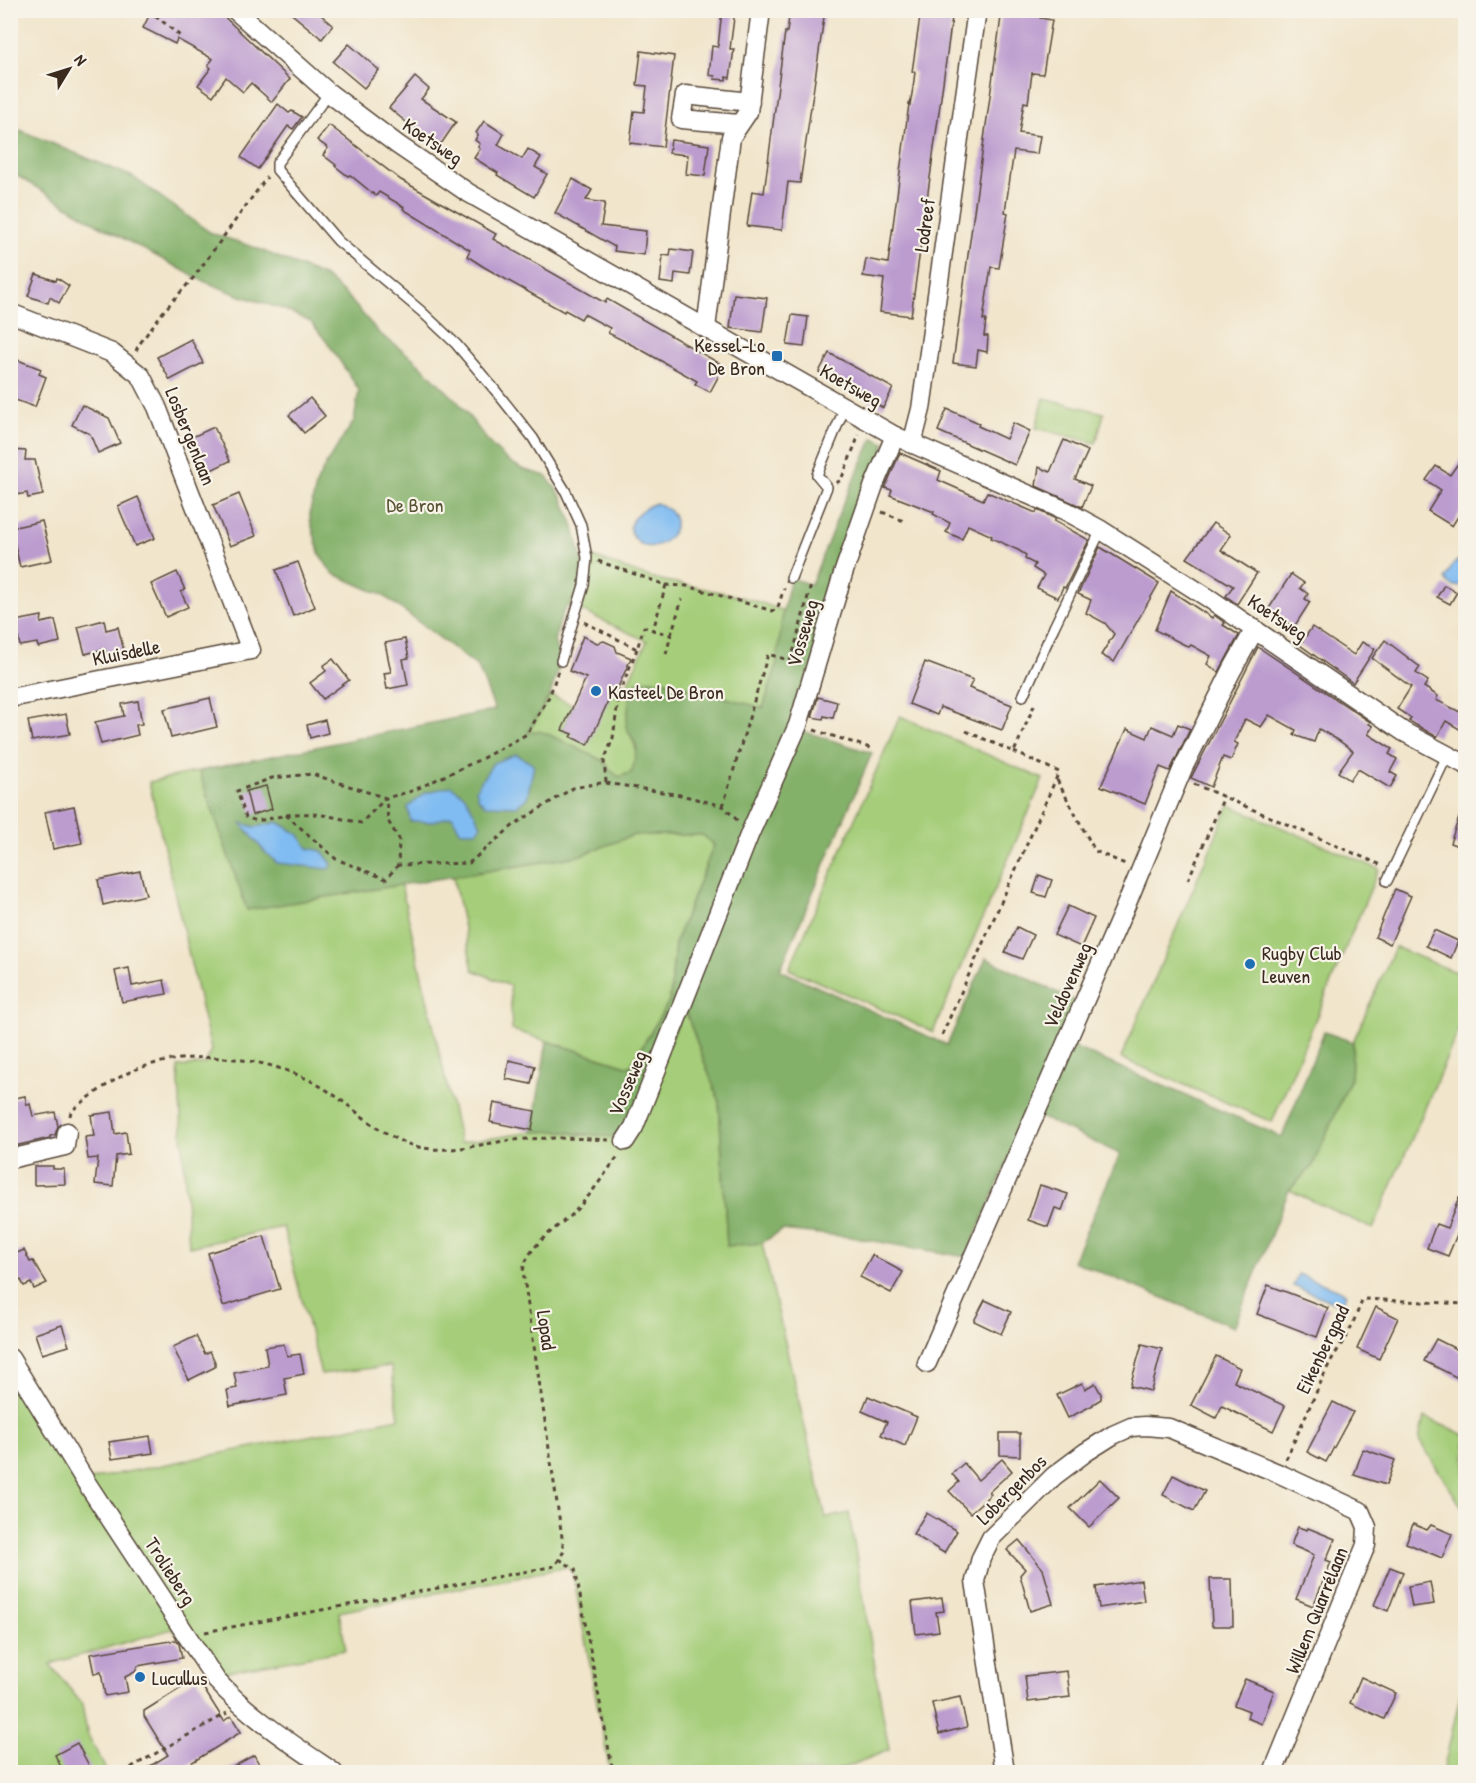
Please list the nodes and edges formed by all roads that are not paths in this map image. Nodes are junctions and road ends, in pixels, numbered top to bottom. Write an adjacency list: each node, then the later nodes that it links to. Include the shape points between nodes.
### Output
1 (235, 10): 4 (street, Koetsweg)
2 (761, 10): 5 (street)
3 (977, 10): 11 (street, Lodreef, via 921,409)
4 (329, 93): 8 (street, Koetsweg, via 467,192); 16 (lane, via 277,163 278,172 338,241 456,344 533,438 566,492 581,525 588,558 584,585)
5 (750, 102): 6 (street); 6 (street, via 685,96 681,118)
6 (740, 124): 8 (street, via 731,137)
7 (10, 313): 15 (street, Losbergenlaan, via 112,353 141,376 157,406)
8 (706, 328): 9 (street, Koetsweg)
9 (845, 407): 10 (street, Koetsweg); 13 (lane, via 817,475 827,487)
10 (895, 436): 11 (street, Koetsweg); 23 (street, Vosseweg, via 843,574 798,725)
11 (912, 444): 12 (street, Koetsweg)
12 (1101, 530): 14 (street, Koetsweg); 17 (lane)
13 (791, 578)
14 (1255, 629): 19 (street, Koetsweg, via 1396,727); 26 (street, Veldovenweg, via 1179,777)
15 (251, 650): 18 (street, Kluisdelle)
16 (561, 660)
17 (1023, 696)
18 (10, 698)
19 (1447, 756): 20 (street, Koetsweg); 21 (lane)
20 (1466, 765)
21 (1387, 881)
22 (67, 1132): 24 (street, via 65,1146)
23 (625, 1141)
24 (10, 1159)
25 (10, 1358): 28 (street, Trolieberg, via 216,1680 264,1724)
26 (927, 1363)
27 (1280, 1474): 29 (street, Lobergenbos, via 1169,1428 1131,1427 1086,1452 1054,1476 991,1538 975,1581); 30 (street, Willem Quarrélaan, via 1360,1511 1367,1527 1366,1545)
28 (333, 1773)
29 (1005, 1773)
30 (1273, 1773)

